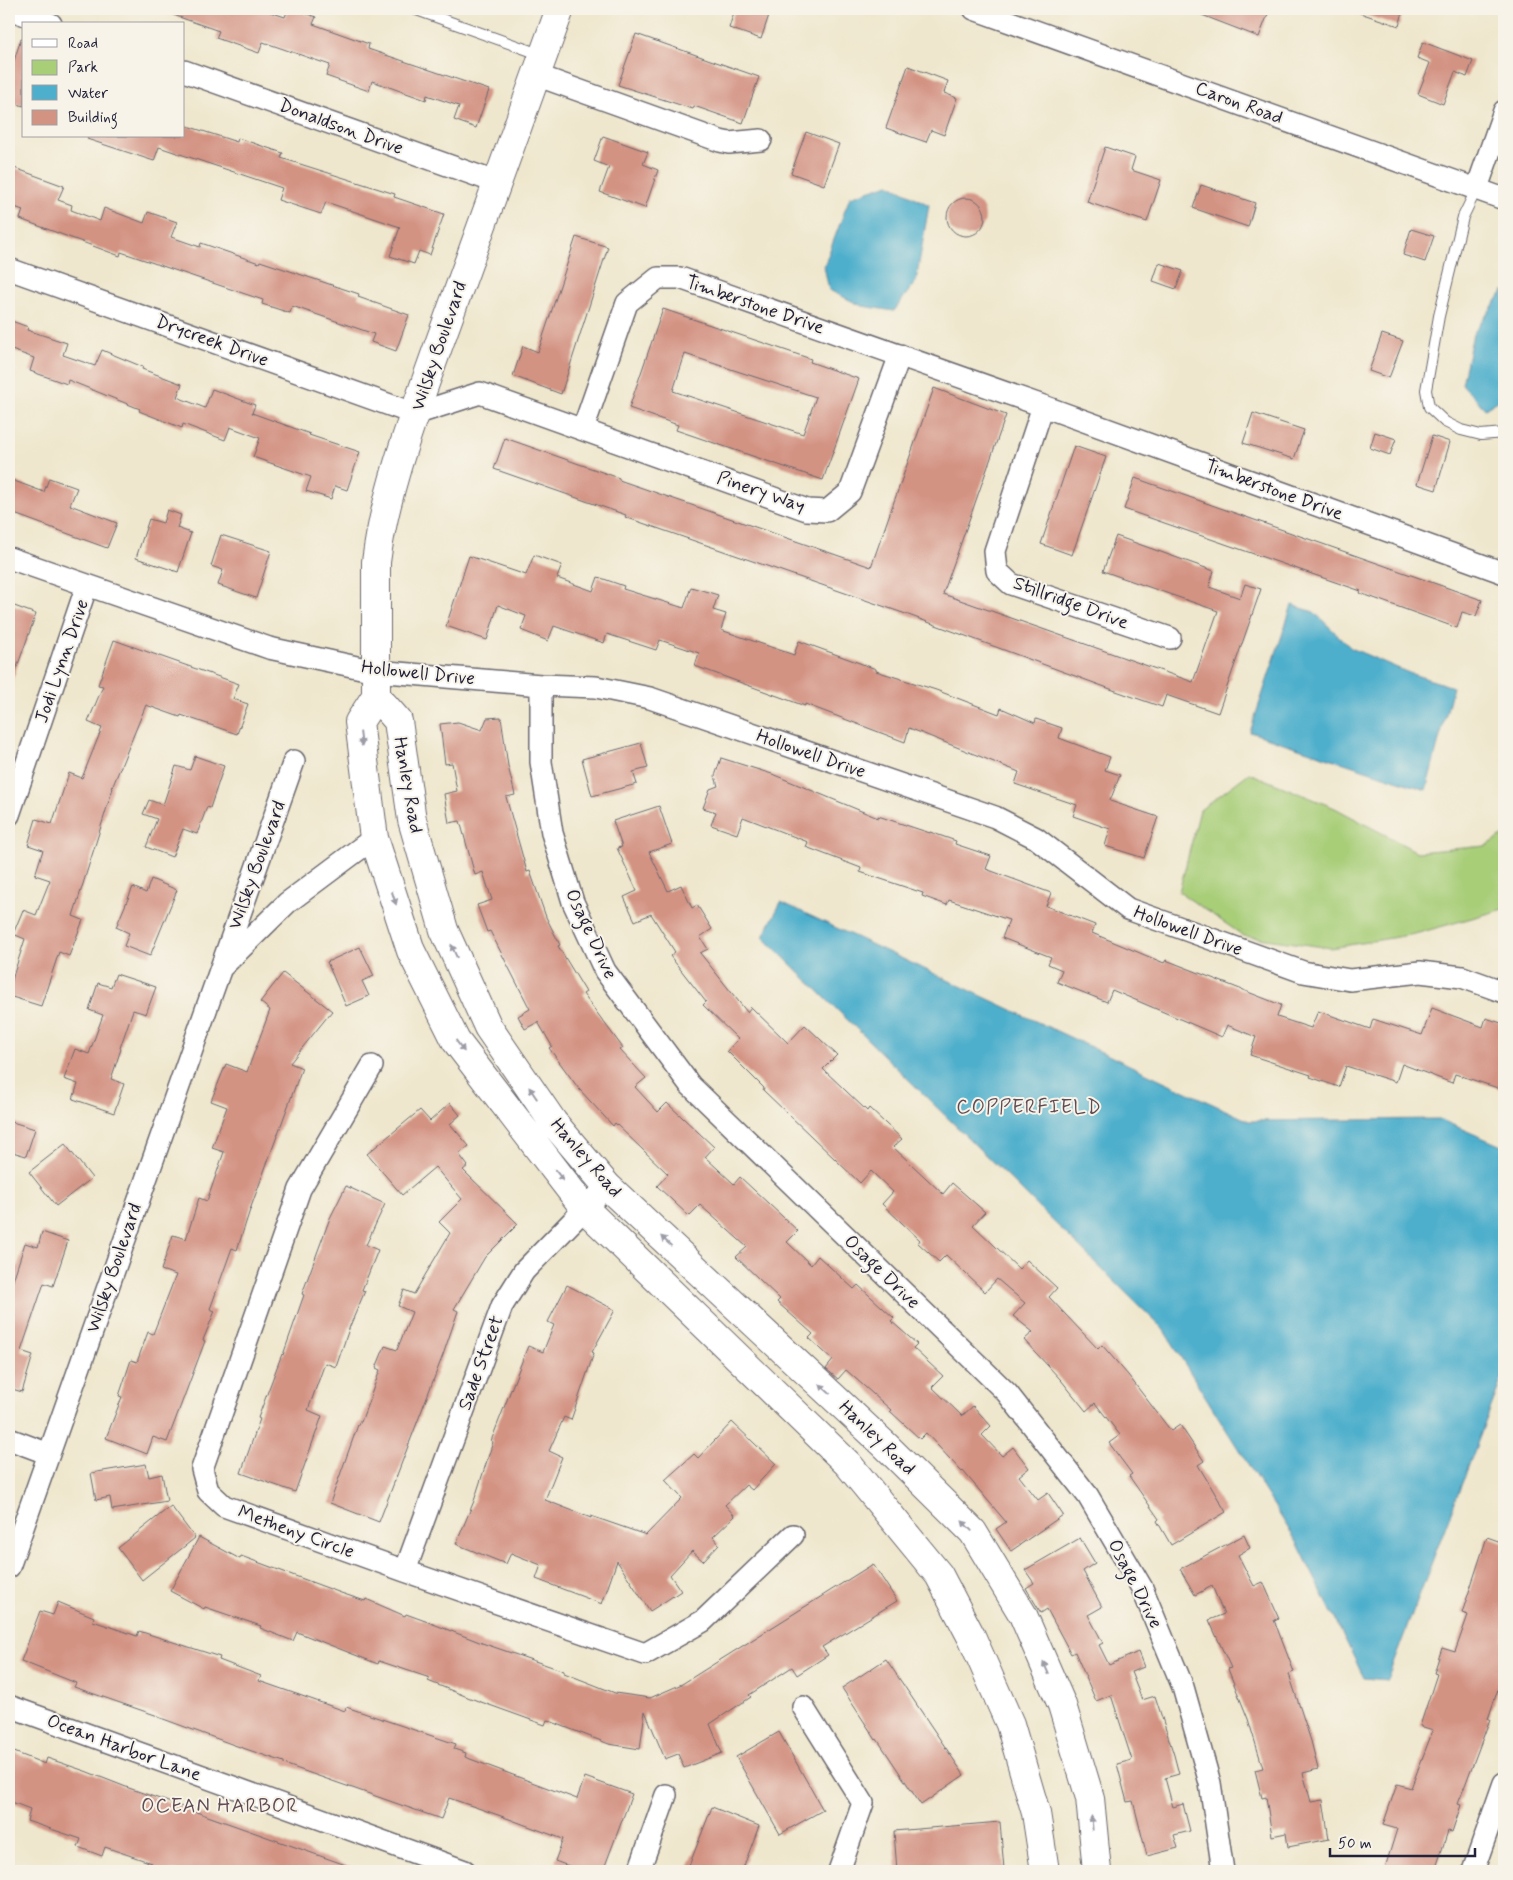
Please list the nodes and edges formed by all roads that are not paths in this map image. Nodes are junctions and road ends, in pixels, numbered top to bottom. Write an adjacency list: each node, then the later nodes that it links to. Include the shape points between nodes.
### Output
1 (9, 9): 6 (street)
2 (414, 9): 7 (lane)
3 (560, 9): 7 (main road, Wilsky Boulevard)
4 (974, 9): 5 (street, Caron Road)
5 (1000, 13): 12 (street, Caron Road)
6 (45, 22)
7 (540, 65): 10 (street, via 720,141); 11 (main road, Wilsky Boulevard)
8 (185, 71): 11 (street, Donaldson Drive)
9 (1504, 111): 12 (street)
10 (761, 140)
11 (498, 183): 17 (main road, Wilsky Boulevard)
12 (1477, 188): 13 (street, Caron Road); 19 (lane, via 1463,217 1439,316 1426,390 1430,407 1445,422 1481,435)
13 (1504, 198)
14 (9, 268): 17 (street, Drycreek Drive)
15 (900, 356): 16 (street); 18 (street, Timberstone Drive, via 680,278 658,278 627,303); 18 (street, Pinery Way, via 850,492 827,511 807,510)
16 (1044, 406): 21 (street, Timberstone Drive); 23 (street, Stillridge Drive, via 994,551 997,571 1012,584)
17 (415, 414): 18 (street, Pinery Way, via 480,393); 24 (main road, Wilsky Boulevard, via 392,482 379,540)
18 (583, 429)
19 (1504, 433)
20 (9, 558): 22 (street, Jodi Lynn Drive)
21 (1504, 573)
22 (87, 585): 24 (street, Hollowell Drive); 27 (street, Jodi Lynn Drive)
23 (1170, 638)
24 (375, 683): 25 (street, Hollowell Drive); 28 (main road, Hanley Road, one-way to 28, via 359,722); 32 (main road, Hanley Road, one-way to 24, via 553,1122 488,1027 444,930 412,820 398,721)
25 (541, 685): 30 (street, Hollowell Drive, via 596,687 650,698 995,817 1036,838 1128,909 1303,972 1350,980 1420,972 1462,976); 48 (street, Osage Drive, via 541,762 552,833 572,902 605,971 690,1085 1007,1393 1088,1496 1142,1588 1183,1687 1210,1783)
26 (294, 761): 29 (street, Wilsky Boulevard)
27 (9, 815)
28 (374, 838): 29 (street, Wilsky Boulevard, via 287,903); 33 (main road, Hanley Road, one-way to 33, via 411,951 456,1041)
29 (220, 969): 35 (street, Wilsky Boulevard)
30 (1504, 992)
31 (372, 1066): 38 (street, Metheny Circle, via 300,1189 202,1469 208,1490 224,1506)
32 (607, 1186): 33 (street, Sade Street); 47 (main road, Hanley Road, one-way to 32, via 1090,1798 1062,1705 1023,1615 973,1532 885,1444)
33 (585, 1209): 38 (street, Sade Street, via 524,1271 502,1306); 46 (main road, Hanley Road, via 848,1464 939,1575 972,1638 1010,1724 1036,1813)
34 (9, 1440): 35 (street)
35 (49, 1454): 37 (street, Wilsky Boulevard)
36 (793, 1535): 38 (street, Metheny Circle, via 703,1621 646,1654)
37 (9, 1567)
38 (404, 1571)
39 (9, 1706): 43 (street, Ocean Harbor Lane)
40 (802, 1707): 45 (street, via 863,1803)
41 (1504, 1783): 49 (street)
42 (666, 1795): 44 (street)
43 (465, 1871)
44 (640, 1871)
45 (839, 1871)
46 (1046, 1871)
47 (1097, 1871)
48 (1223, 1871)
49 (1473, 1871)

